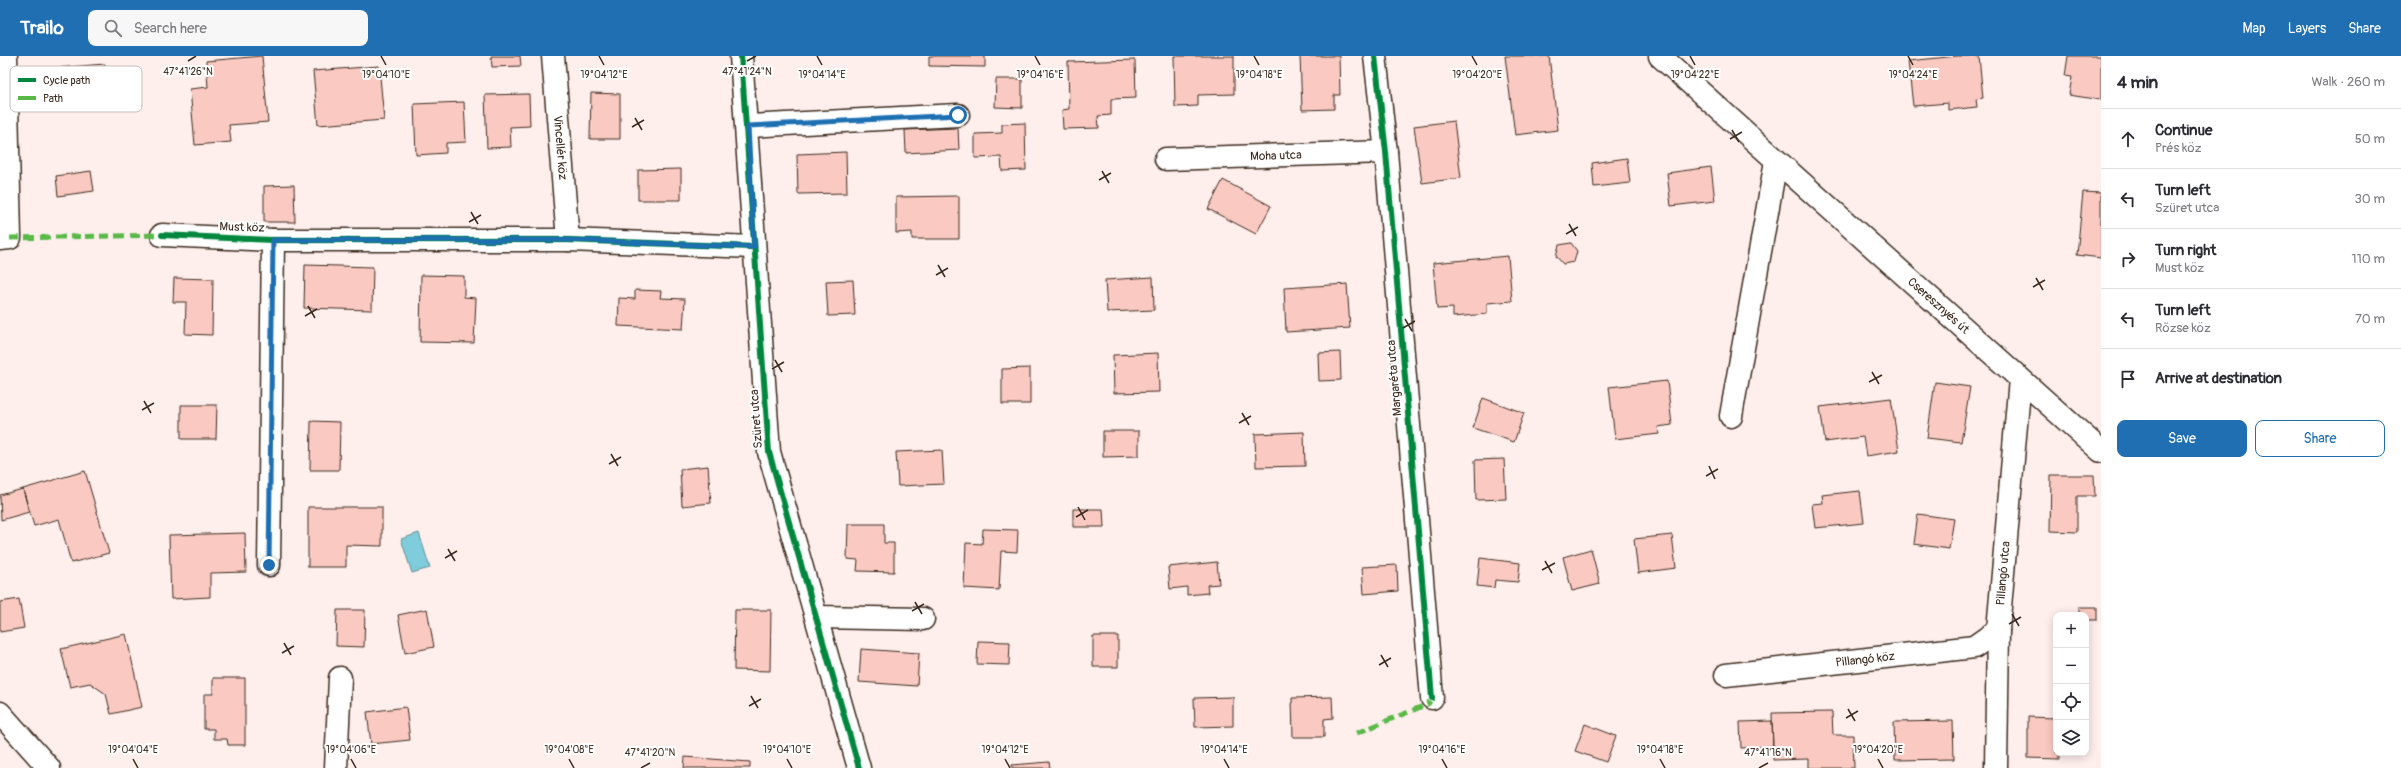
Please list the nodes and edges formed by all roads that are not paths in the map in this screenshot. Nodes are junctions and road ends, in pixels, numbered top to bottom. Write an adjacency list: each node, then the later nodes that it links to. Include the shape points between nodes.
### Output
1 (6, 56): 12 (street, via 10,238)
2 (553, 56): 14 (street, Vincellér köz)
3 (741, 56): 7 (street, Szüret utca)
4 (1375, 56): 8 (street, Margaréta utca)
5 (1660, 56): 10 (street, Cseresznyés út)
6 (958, 115): 7 (street)
7 (748, 126): 15 (street, Szüret utca)
8 (1386, 152): 9 (street, Moha utca); 25 (street, Margaréta utca)
9 (1166, 159)
10 (1776, 161): 16 (street, Cseresznyés út); 17 (street)
11 (162, 235): 13 (street, Must köz)
12 (0, 239)
13 (273, 240): 14 (street, Must köz); 19 (street)
14 (568, 240): 15 (street, Must köz)
15 (754, 247): 20 (street, Szüret utca, via 769,452)
16 (2020, 379): 18 (street, Cseresznyés út); 22 (street, Pillangó utca)
17 (1731, 416)
18 (2101, 451)
19 (269, 565)
20 (817, 617): 21 (street); 29 (street, Szüret utca)
21 (923, 619)
22 (1998, 630): 23 (street, Pillangó köz, via 1974,646); 30 (street, Pillangó utca)
23 (1726, 675)
24 (340, 678): 28 (street)
25 (1432, 698)
26 (0, 713): 27 (street)
27 (49, 768)
28 (336, 768)
29 (859, 768)
30 (1996, 768)

